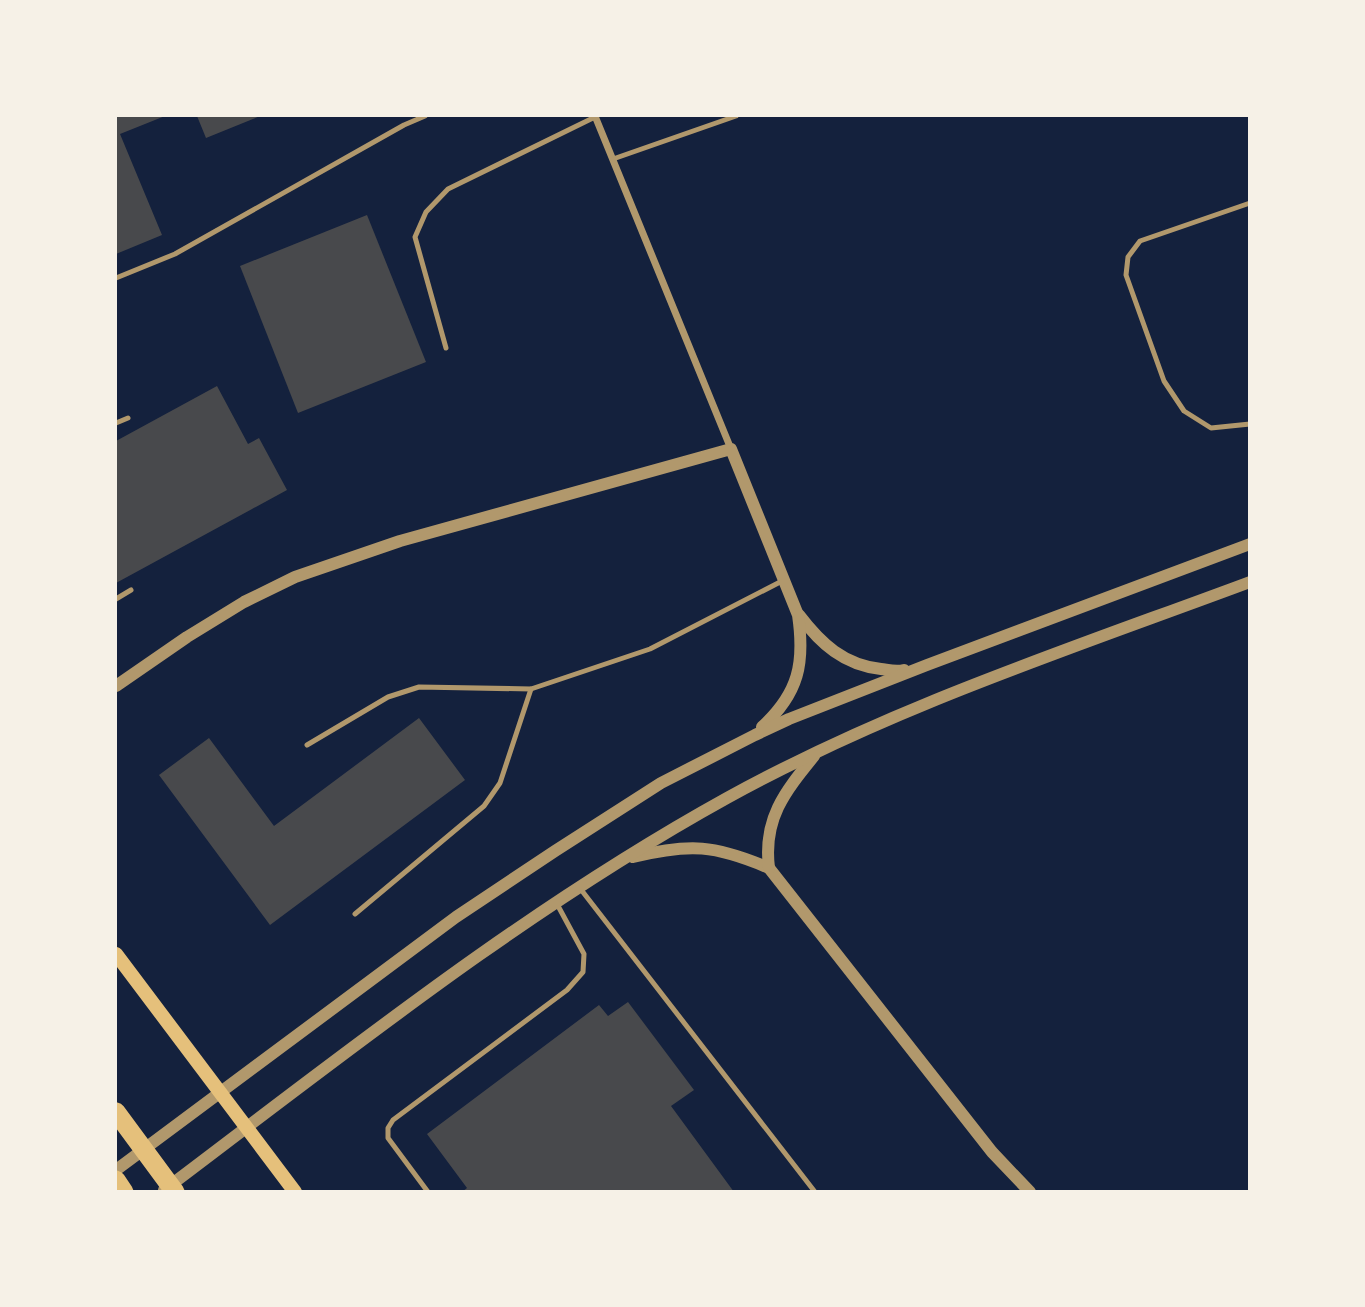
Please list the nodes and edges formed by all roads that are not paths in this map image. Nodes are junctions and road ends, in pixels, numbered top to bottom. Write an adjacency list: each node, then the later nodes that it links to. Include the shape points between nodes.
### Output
1 (400, 116): 5 (lane)
2 (425, 116): 5 (lane)
3 (595, 116): 6 (street); 9 (lane, via 449,190 426,212 415,237)
4 (736, 116): 6 (lane)
5 (404, 125): 8 (lane, via 175,254)
6 (612, 159): 13 (street)
7 (1250, 203): 12 (lane, via 1140,241 1128,257 1126,275 1164,381 1184,411 1211,428)
8 (116, 278)
9 (446, 348)
10 (128, 418): 11 (lane)
11 (116, 423)
12 (1250, 425)
13 (731, 449): 15 (street); 21 (street, via 400,541 295,578 244,602)
14 (1250, 544): 20 (street)
15 (784, 580): 19 (street); 22 (lane, via 650,649)
16 (1250, 582): 25 (street, via 933,700)
17 (131, 590): 18 (lane)
18 (116, 599)
19 (798, 615): 20 (street, via 817,639 840,657 869,668 899,671); 23 (street, via 801,665 792,692)
20 (927, 665): 23 (street)
21 (116, 686)
22 (531, 689): 24 (lane, via 419,687 388,697); 30 (lane, via 500,783 484,806)
23 (755, 735): 33 (street, via 662,783 512,879)
24 (307, 746)
25 (816, 753): 26 (street); 27 (street, via 770,825)
26 (618, 861): 27 (street, via 691,846 718,849); 28 (street)
27 (769, 868): 41 (street, via 992,1153)
28 (578, 887): 29 (street); 40 (lane)
29 (555, 901): 36 (street); 39 (lane, via 584,954 583,972 388,1128 388,1138)
30 (355, 914)
31 (116, 954): 38 (main road)
32 (121, 1120): 37 (highway)
33 (116, 1170)
34 (116, 1180): 35 (highway)
35 (124, 1192)
36 (163, 1192)
37 (175, 1192)
38 (295, 1192)
39 (428, 1192)
40 (815, 1192)
41 (1030, 1192)

